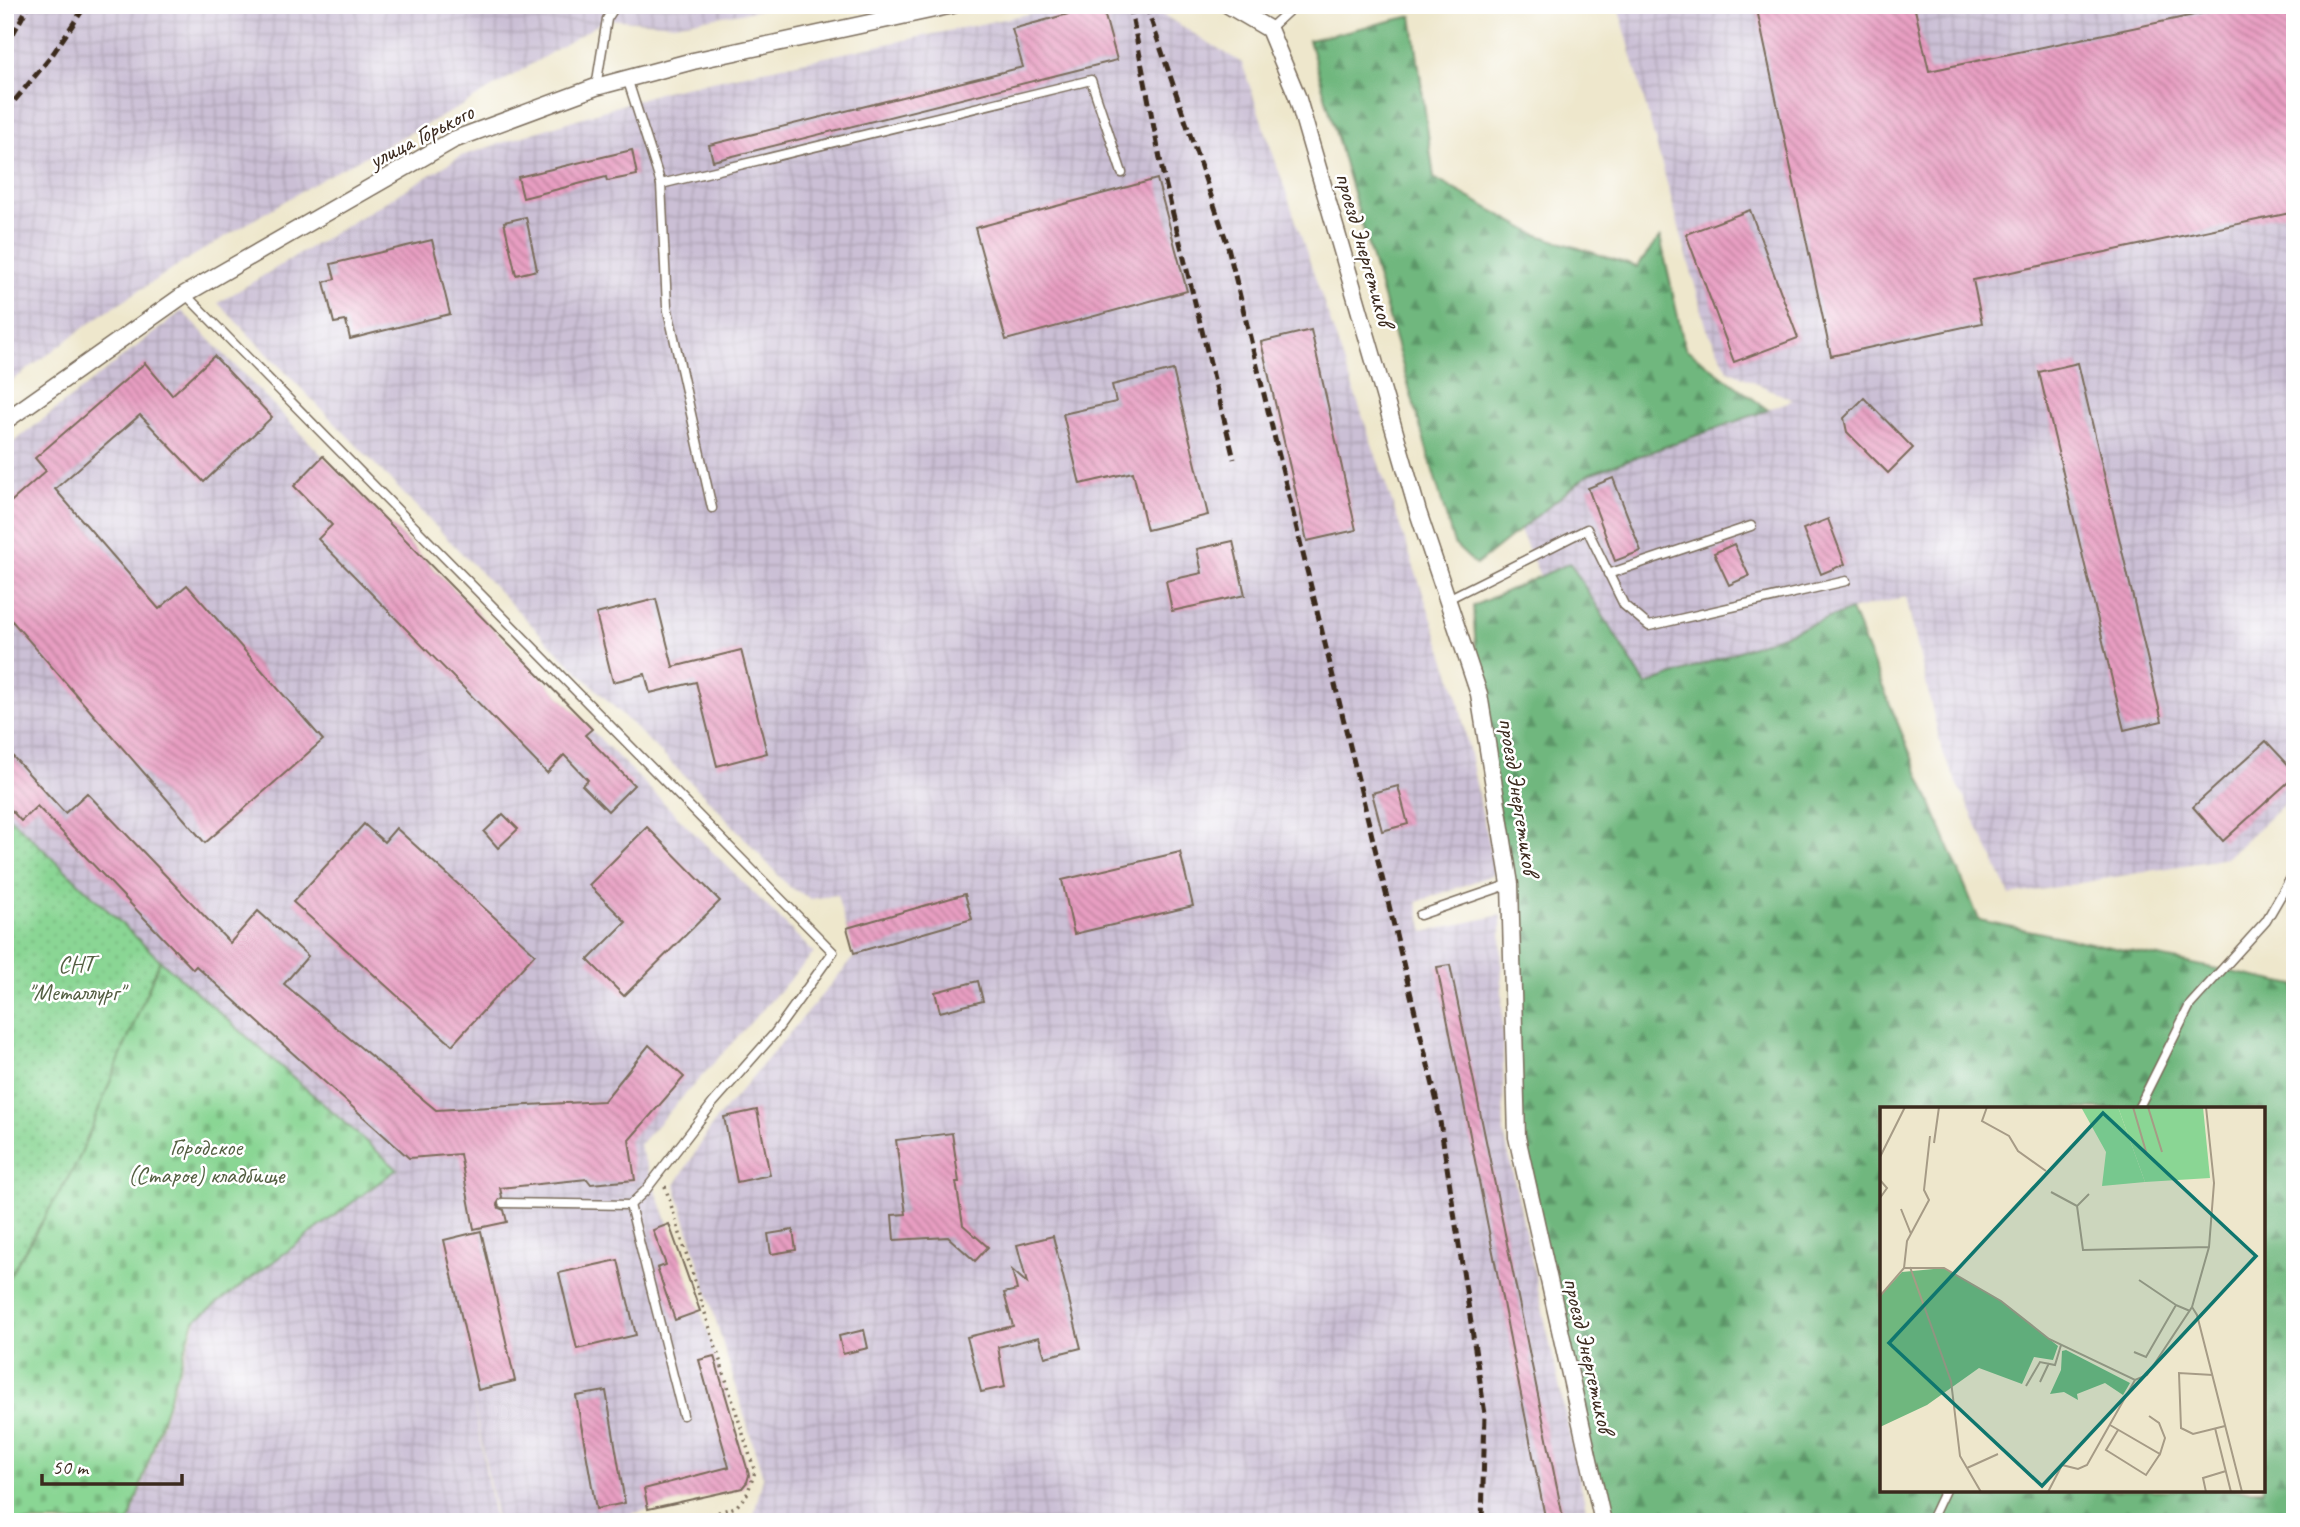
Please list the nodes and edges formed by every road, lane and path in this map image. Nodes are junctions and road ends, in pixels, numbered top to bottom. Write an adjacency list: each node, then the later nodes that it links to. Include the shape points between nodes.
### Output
1 (616, 5): 7 (lane, via 607,19)
2 (953, 5): 6 (street, улица Горького)
3 (1228, 5): 5 (street)
4 (1295, 5): 5 (lane)
5 (1269, 29): 16 (street, проезд Энергетиков, via 1297,96)
6 (627, 79): 7 (street, улица Горького); 9 (lane)
7 (596, 87): 10 (street, улица Горького, via 453,139)
8 (1122, 173): 9 (lane, via 1091,80)
9 (661, 184): 12 (lane, via 667,306)
10 (185, 294): 11 (street, улица Горького); 21 (lane, via 833,952 774,1034)
11 (5, 421)
12 (712, 508)
13 (1751, 526): 14 (lane)
14 (1608, 574): 15 (lane, via 1623,605 1649,626); 16 (lane, via 1587,529)
15 (1846, 581)
16 (1448, 599): 18 (street, проезд Энергетиков, via 1479,694)
17 (2295, 872): 20 (lane, via 2266,921 2190,1005)
18 (1510, 884): 19 (lane); 27 (street, проезд Энергетиков, via 1517,1137)
19 (1420, 915)
20 (2139, 1107)
21 (661, 1170): 23 (lane); 26 (path, via 755,1472 736,1507)
22 (503, 1203): 23 (lane)
23 (630, 1205): 24 (lane)
24 (683, 1415)
25 (1944, 1492): 28 (lane)
26 (684, 1522)
27 (1603, 1522)
28 (1930, 1522)

